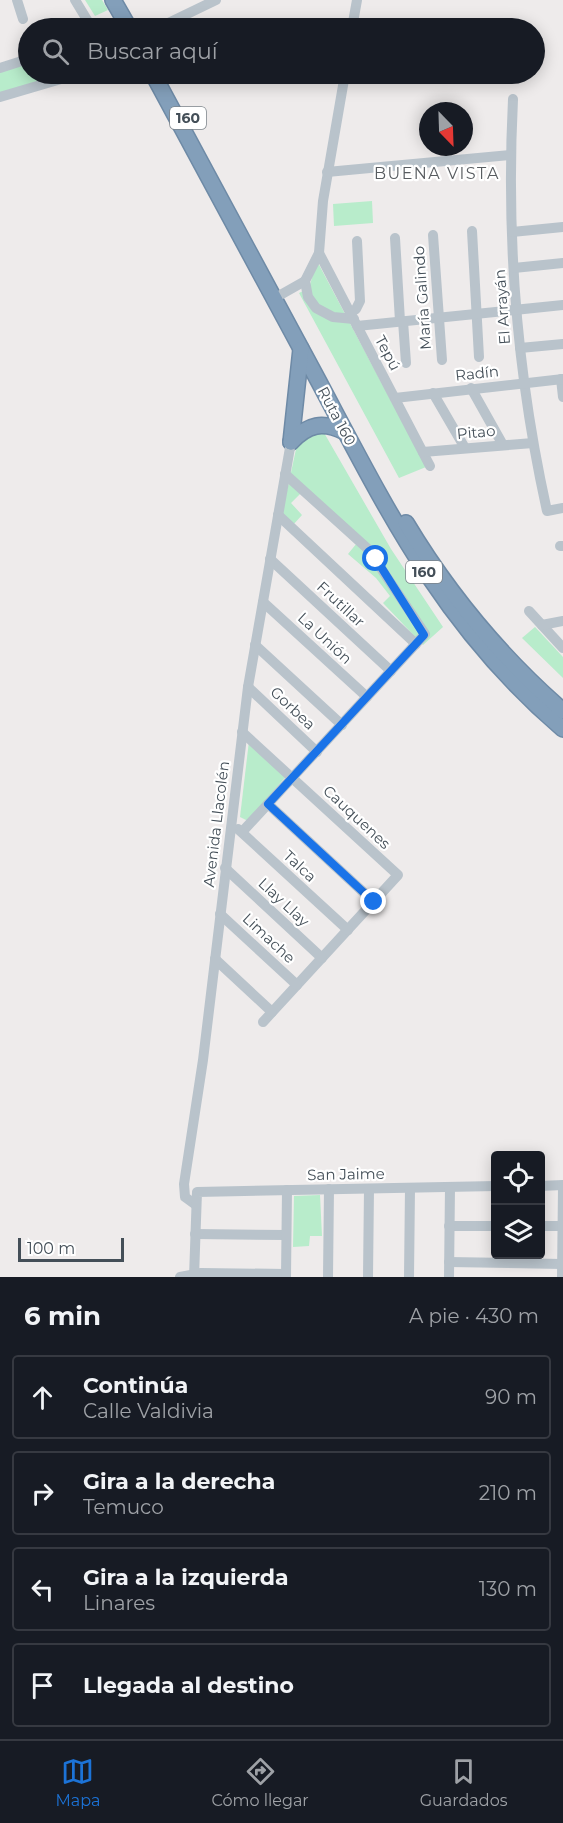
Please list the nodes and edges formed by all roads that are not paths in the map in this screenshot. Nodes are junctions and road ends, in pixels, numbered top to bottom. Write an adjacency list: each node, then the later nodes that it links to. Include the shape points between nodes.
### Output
1 (17, 0): 7 (street)
2 (75, 0): 8 (street)
3 (113, 0): 9 (highway)
4 (124, 0): 10 (highway)
5 (216, 0): 11 (street)
6 (357, 0): 12 (street)
7 (23, 18)
8 (86, 18)
9 (123, 18)
10 (134, 18)
11 (179, 18)
12 (354, 18)
13 (18, 62): 14 (street)
14 (0, 68)
15 (44, 84): 19 (street)
16 (158, 84): 42 (highway, Ruta 160 / 160)
17 (169, 84): 33 (highway, Ruta 160 / 160)
18 (343, 84): 22 (street)
19 (0, 97)
20 (513, 99): 21 (street, El Arrayán)
21 (511, 155): 22 (street); 25 (street, El Arrayán)
22 (327, 172): 29 (street)
23 (563, 227): 25 (street)
24 (472, 231): 36 (street)
25 (512, 232): 31 (street, El Arrayán)
26 (433, 235): 37 (street, María Galindo)
27 (395, 238): 39 (street)
28 (357, 241): 38 (street, via 360,301)
29 (319, 253): 32 (street); 38 (street, Tepú)
30 (563, 263): 31 (street)
31 (514, 268): 35 (street, El Arrayán)
32 (305, 281): 33 (street); 38 (street, via 308,297 316,308 333,317)
33 (282, 294): 73 (highway, Ruta 160 / 160, via 388,492 427,556 494,643)
34 (563, 306): 35 (street)
35 (517, 310): 36 (street); 41 (street, El Arrayán)
36 (476, 314): 37 (street); 43 (street)
37 (439, 317): 39 (street); 44 (street, María Galindo)
38 (354, 319): 39 (street); 51 (street, Tepú)
39 (401, 321): 45 (street)
40 (563, 344): 41 (street)
41 (520, 348): 47 (street, El Arrayán)
42 (301, 349): 52 (highway, Ruta 160 / 160); 53 (highway)
43 (479, 357)
44 (442, 360)
45 (406, 363)
46 (562, 379): 47 (street, Radín); 50 (street)
47 (525, 383): 48 (street, Radín); 54 (street, El Arrayán)
48 (471, 388): 49 (street, Radín); 55 (street)
49 (433, 393): 51 (street, Radín); 56 (street)
50 (563, 397)
51 (395, 398): 57 (street, Tepú)
52 (345, 432): 53 (highway, via 315,425); 75 (highway, Ruta 160 / 160, via 408,547 447,605 512,682)
53 (291, 442): 59 (street, Avenida Llacolén)
54 (533, 442): 55 (street, Pitao); 60 (street, El Arrayán, via 547,511)
55 (503, 445): 56 (street, Pitao)
56 (465, 448): 57 (street, Pitao)
57 (423, 452): 58 (street, Tepú)
58 (430, 466)
59 (285, 474): 61 (street, Avenida Llacolén); 67 (street, via 368,549 425,634)
60 (563, 508)
61 (278, 515): 62 (street, Avenida Llacolén); 67 (street)
62 (270, 559): 63 (street, Avenida Llacolén); 70 (street, Frutillar)
63 (263, 602): 68 (street, Avenida Llacolén); 72 (street, La Unión)
64 (529, 611): 66 (street)
65 (563, 621): 66 (street)
66 (542, 625): 69 (street)
67 (416, 644): 70 (street)
68 (255, 645): 71 (street, Avenida Llacolén); 74 (street)
69 (563, 648)
70 (391, 671): 72 (street)
71 (249, 687): 76 (street, Avenida Llacolén); 77 (street, Gorbea)
72 (367, 697): 74 (street)
73 (563, 711)
74 (342, 725): 77 (street)
75 (563, 729)
76 (242, 732): 78 (street, Cauquenes); 80 (street, Avenida Llacolén)
77 (317, 752): 78 (street)
78 (292, 778): 79 (street); 83 (street, Cauquenes, via 398,875)
79 (268, 804): 81 (street); 83 (street)
80 (231, 826): 81 (street, Talca); 82 (street, Avenida Llacolén)
81 (242, 832): 85 (street, Talca)
82 (225, 868): 84 (street, Avenida Llacolén); 86 (street, Llay Llay)
83 (374, 902): 85 (street)
84 (220, 914): 87 (street, Avenida Llacolén); 88 (street, Limache)
85 (348, 930): 86 (street)
86 (322, 958): 88 (street)
87 (215, 959): 89 (street); 99 (street, Avenida Llacolén, via 183,1188 188,1200)
88 (297, 985): 89 (street)
89 (272, 1012): 90 (street)
90 (263, 1022)
91 (491, 1186): 93 (street, San Jaime)
92 (545, 1186): 94 (street)
93 (450, 1187): 95 (street, San Jaime); 100 (street)
94 (563, 1187): 103 (street)
95 (410, 1188): 97 (street, San Jaime); 113 (street)
96 (329, 1189): 97 (street, San Jaime); 98 (street, San Jaime); 111 (street)
97 (369, 1189): 112 (street)
98 (287, 1190): 99 (street, San Jaime, via 196,1192); 105 (street)
99 (196, 1205): 104 (street)
100 (449, 1226): 101 (street); 106 (street)
101 (491, 1226)
102 (545, 1226): 103 (street)
103 (562, 1226): 107 (street)
104 (195, 1234): 105 (street); 108 (street)
105 (286, 1235): 109 (street)
106 (449, 1262): 107 (street); 114 (street)
107 (562, 1264): 115 (street)
108 (194, 1275): 109 (street); 110 (street)
109 (286, 1275)
110 (181, 1277)
111 (328, 1277)
112 (368, 1277)
113 (409, 1277)
114 (449, 1277)
115 (562, 1277)

